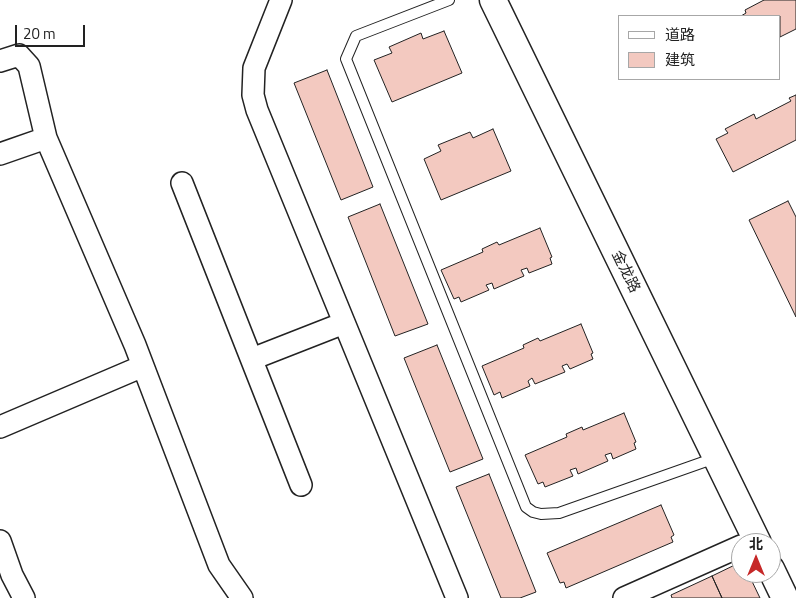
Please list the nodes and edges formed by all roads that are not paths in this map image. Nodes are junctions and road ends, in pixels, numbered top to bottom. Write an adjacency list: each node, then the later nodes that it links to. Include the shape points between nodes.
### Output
1 (281, 0): 8 (street, via 254,68 253,95)
2 (449, 0): 12 (lane, via 356,36 346,59 526,507 541,514 559,513)
3 (493, 0): 12 (street, 金龙路)
4 (0, 61): 5 (street, via 19,55 29,66)
5 (46, 138): 6 (street); 10 (street)
6 (0, 154)
7 (182, 182): 9 (street)
8 (344, 323): 9 (street); 21 (street)
9 (252, 360): 13 (street)
10 (143, 366): 11 (street); 20 (street, via 219,565)
11 (0, 427)
12 (716, 457): 14 (street, 金龙路)
13 (301, 485)
14 (747, 533)
15 (0, 541): 17 (street)
16 (731, 552): 22 (street)
17 (6, 578): 19 (street)
18 (778, 583): 23 (street)
19 (24, 598)
20 (242, 598)
21 (457, 598)
22 (624, 598)
23 (785, 598)

